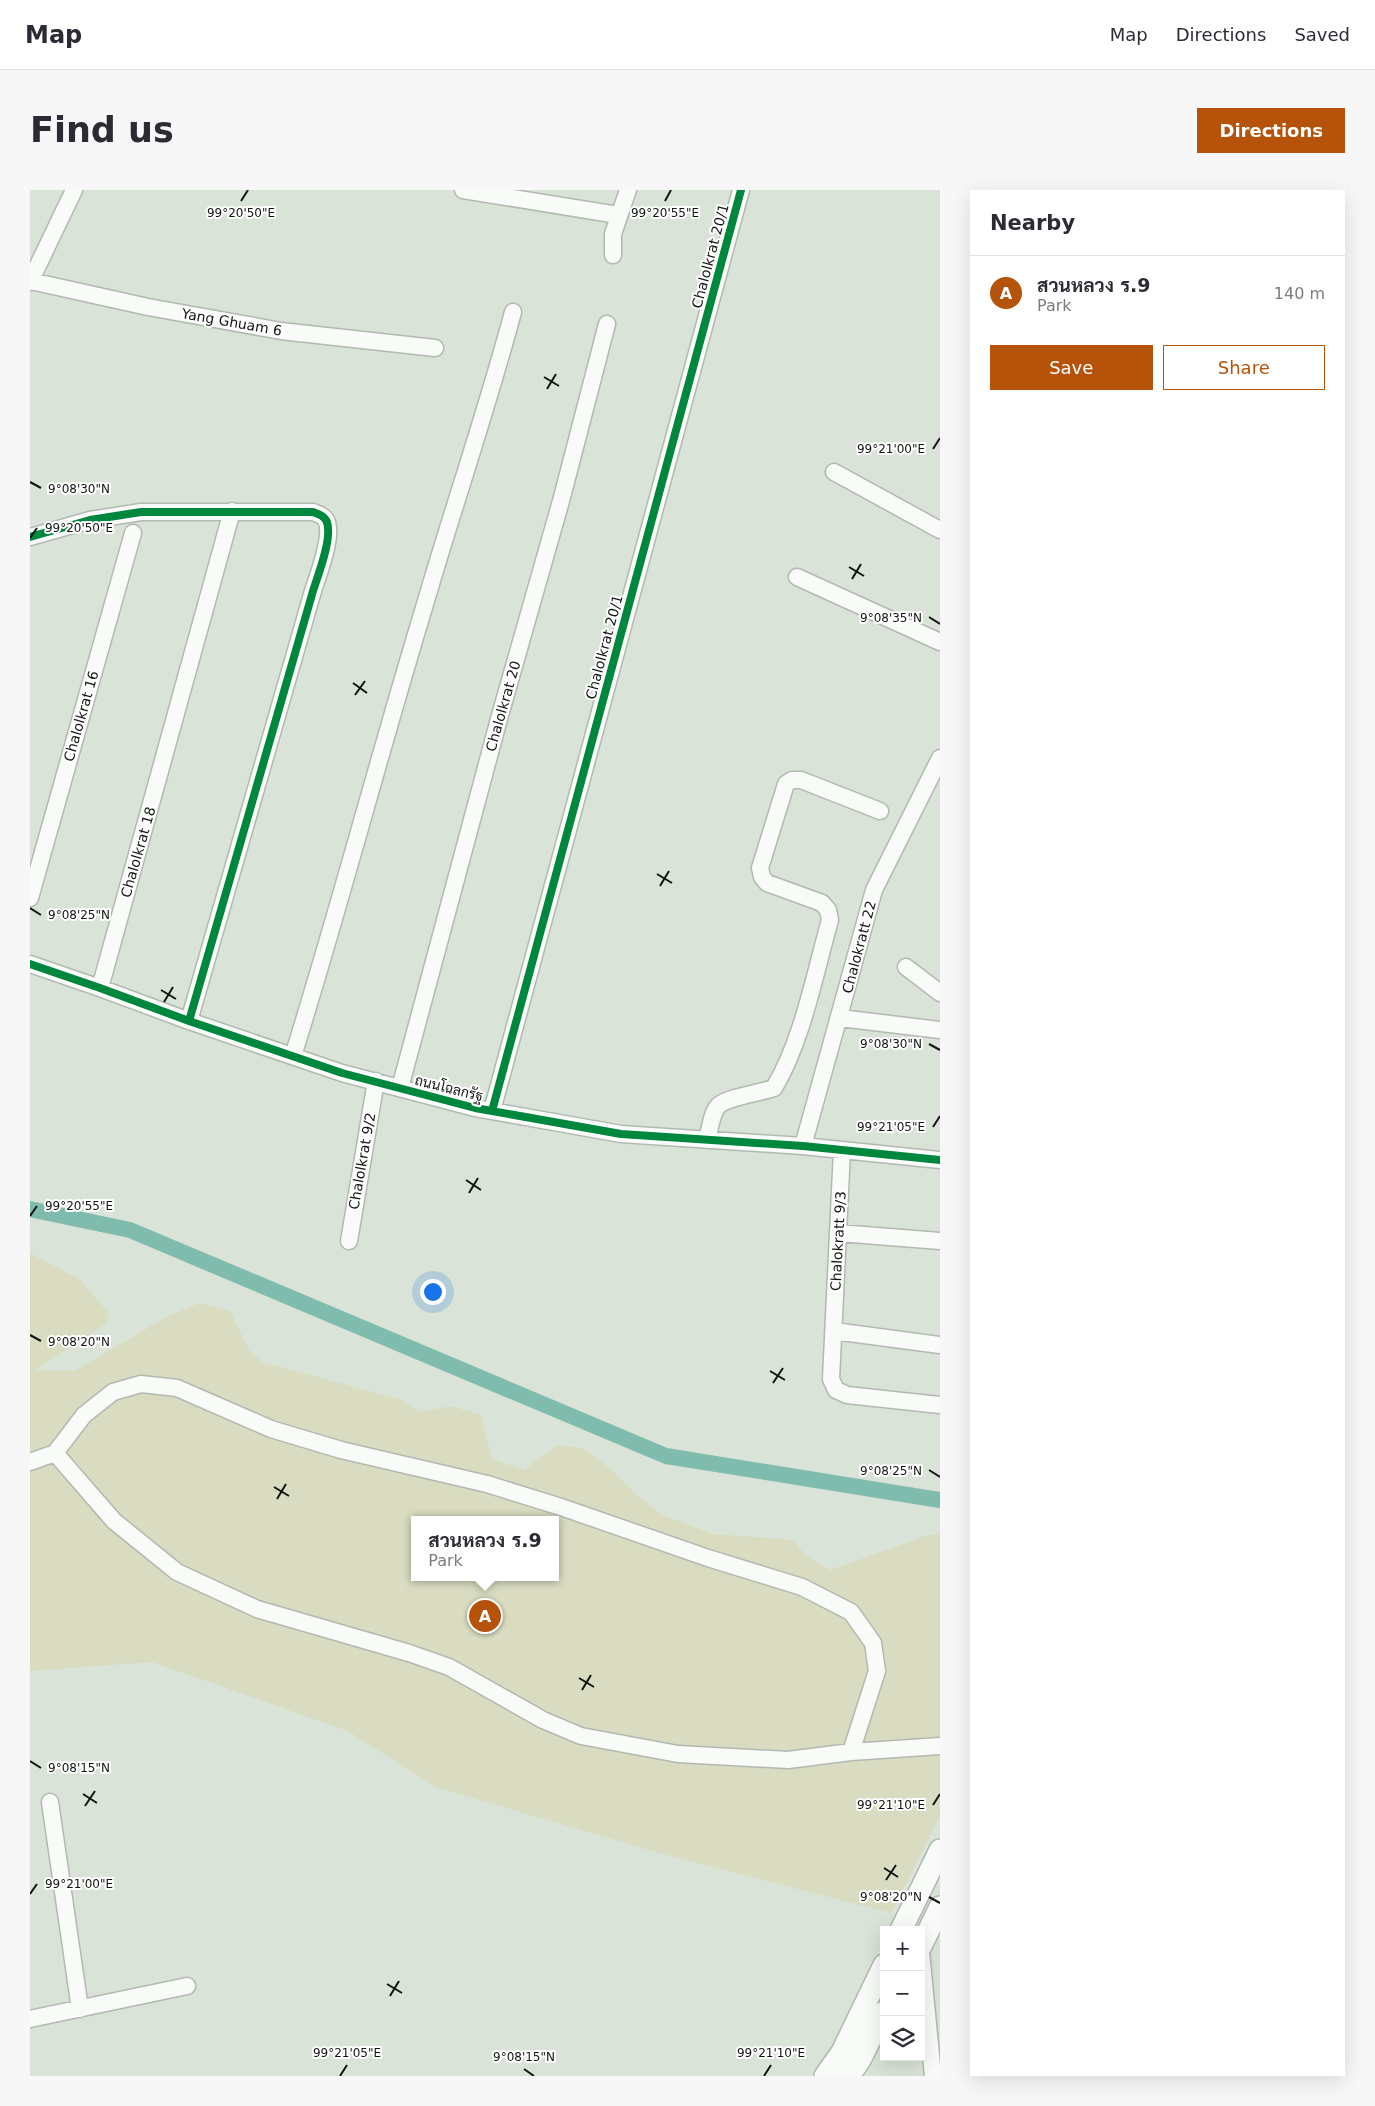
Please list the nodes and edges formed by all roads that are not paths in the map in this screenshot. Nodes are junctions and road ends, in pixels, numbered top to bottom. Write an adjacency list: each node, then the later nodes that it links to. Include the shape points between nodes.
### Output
1 (463, 190): 5 (street)
2 (628, 190): 5 (street)
3 (741, 190): 31 (street, Chalolkrat 20/1)
4 (68, 192): 7 (street)
5 (618, 215): 6 (street, via 613,234)
6 (613, 255)
7 (31, 281): 10 (street, Yang Ghuam 6, via 148,307 281,331)
8 (513, 312): 28 (street)
9 (607, 324): 30 (street, Chalolkrat 20)
10 (435, 348)
11 (834, 472): 13 (street)
12 (232, 511): 15 (street, via 141,512 90,520); 23 (street, Chalolkrat 18); 26 (street, via 313,512 322,515 329,531)
13 (940, 530)
14 (133, 533): 20 (street, Chalolkrat 16)
15 (30, 537)
16 (797, 577): 17 (street)
17 (940, 642)
18 (940, 758): 25 (street, Chalokratt 22, via 876,885)
19 (880, 811): 32 (street, via 801,780 786,784 760,868 762,877 767,883 822,903 830,920 800,1027 782,1075 774,1088 718,1106)
20 (30, 898)
21 (30, 964): 23 (street, ถนนโฉลกรัฐ)
22 (906, 967): 24 (street)
23 (100, 988): 26 (street, ถนนโฉลกรัฐ)
24 (940, 993)
25 (840, 1018): 27 (street); 33 (street, Chalokratt 22)
26 (189, 1021): 28 (street, ถนนโฉลกรัฐ)
27 (940, 1030)
28 (293, 1056): 29 (street, ถนนโฉลกรัฐ)
29 (376, 1081): 30 (street, ถนนโฉลกรัฐ); 37 (street, Chalolkrat 9/2)
30 (400, 1088): 31 (street, ถนนโฉลกรัฐ)
31 (492, 1111): 32 (street, ถนนโฉลกรัฐ, via 620,1134)
32 (707, 1140): 33 (street, ถนนโฉลกรัฐ)
33 (803, 1146): 34 (street, ถนนโฉลกรัฐ)
34 (842, 1150): 35 (street, ถนนโฉลกรัฐ); 36 (street, Chalokratt 9/3)
35 (940, 1160)
36 (839, 1233): 38 (street); 39 (street, Chalokratt 9/3)
37 (349, 1241)
38 (940, 1241)
39 (834, 1331): 40 (street); 41 (street, Chalokratt 9/3, via 831,1379 836,1390 847,1396)
40 (940, 1345)
41 (940, 1406)
42 (55, 1452): 43 (street); 45 (street, via 114,1521 176,1572 257,1609 449,1667 544,1720 581,1736 678,1754 788,1760); 45 (street, via 84,1415 113,1392 141,1384 177,1388 271,1429 341,1450 496,1487 802,1587 851,1612 873,1643 877,1670)
43 (30, 1462)
44 (940, 1746): 45 (street)
45 (851, 1752)
46 (50, 1802): 54 (street)
47 (940, 1850): 49 (main road)
48 (940, 1907): 50 (main road)
49 (903, 1926)
50 (925, 1938)
51 (881, 1971): 57 (main road, via 842,2052)
52 (923, 1971): 59 (street)
53 (187, 1986): 54 (street)
54 (80, 2009): 56 (street)
55 (882, 2016): 58 (main road)
56 (30, 2020)
57 (825, 2076)
58 (849, 2076)
59 (934, 2076)

